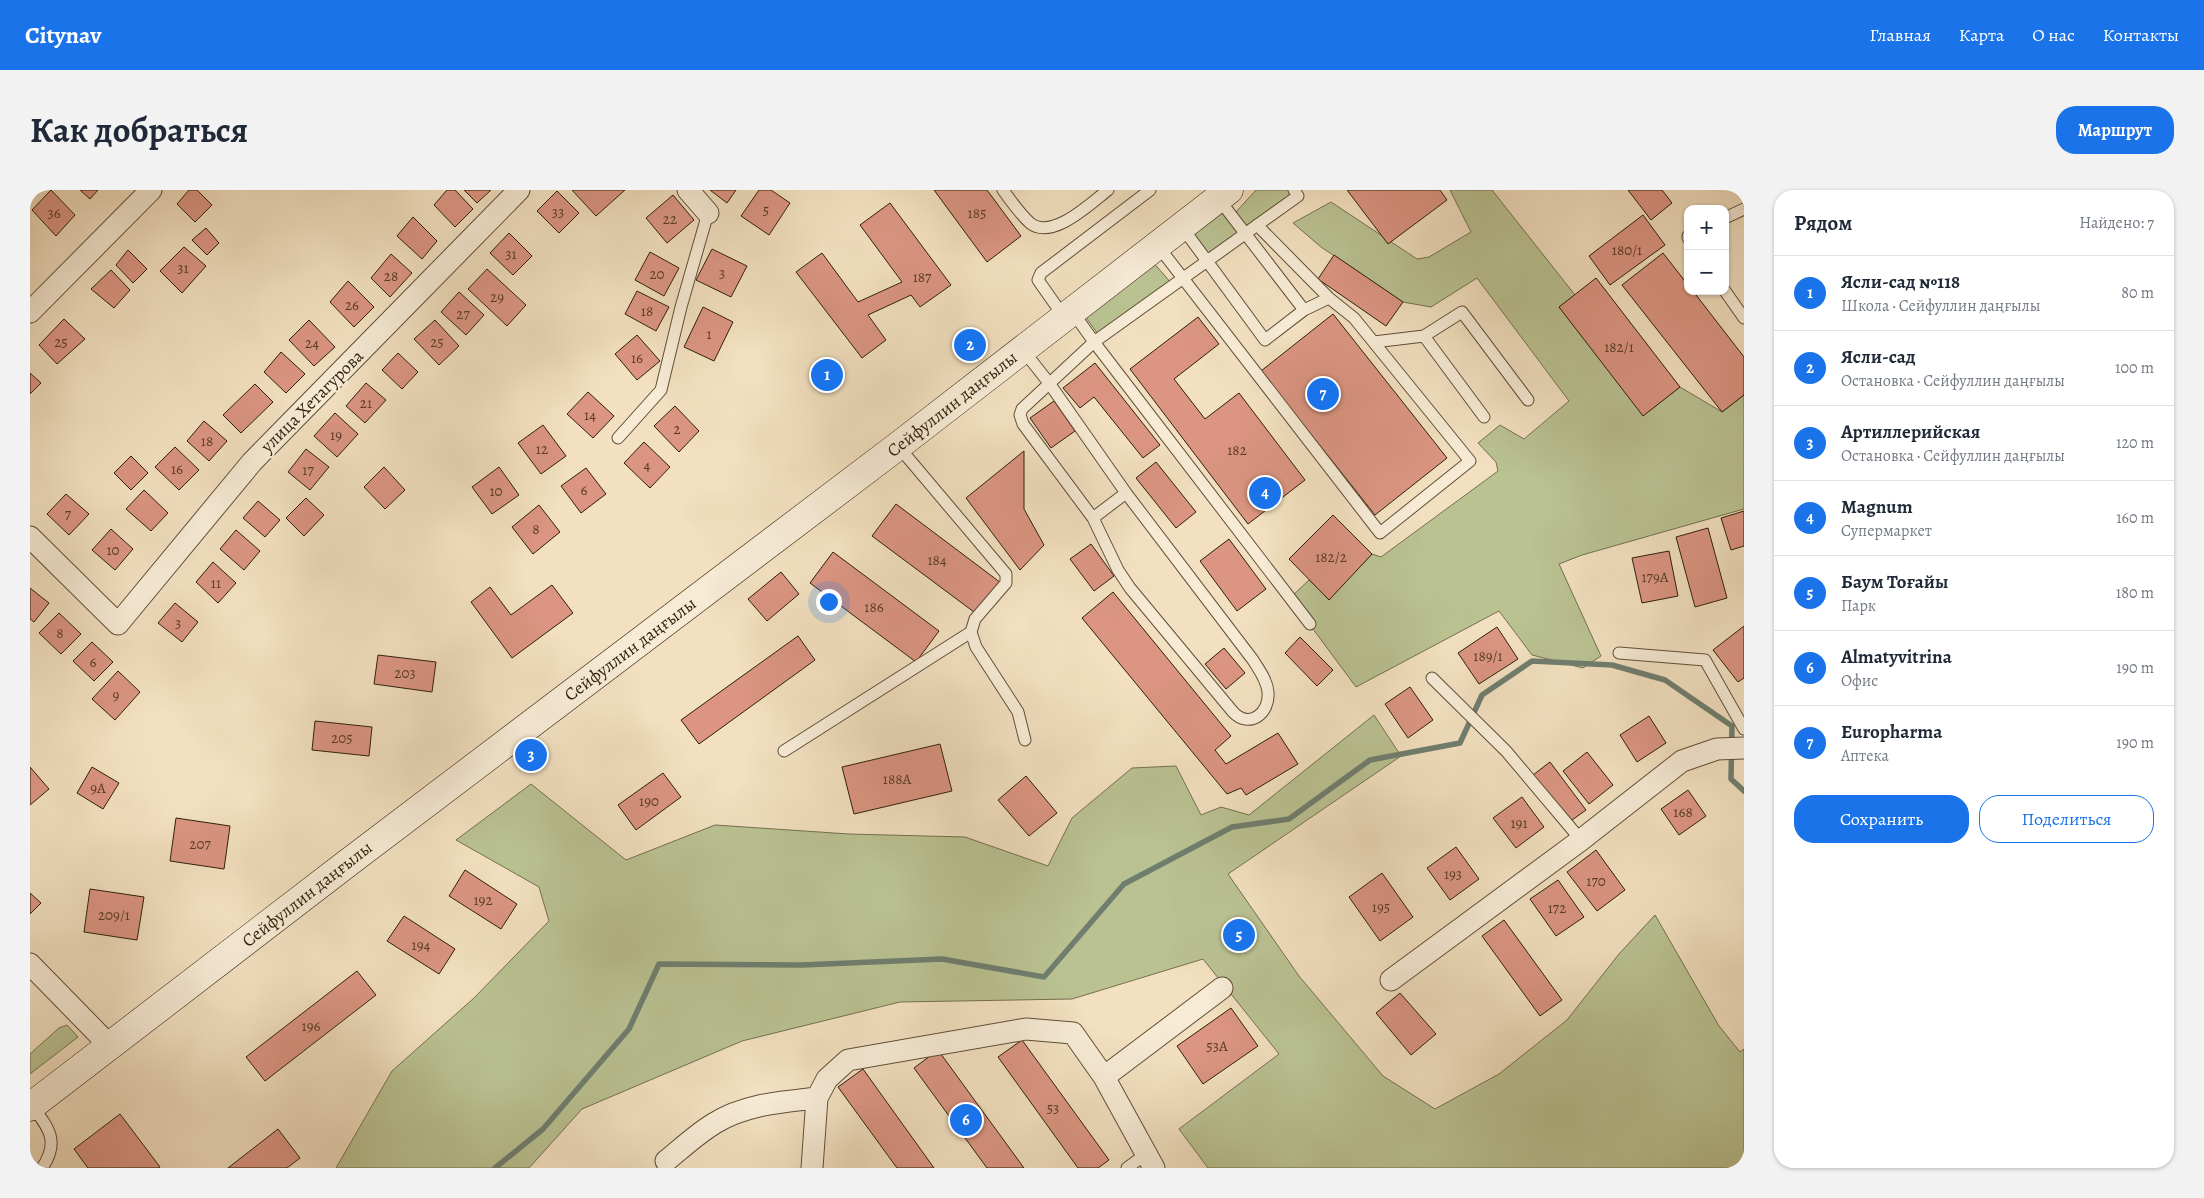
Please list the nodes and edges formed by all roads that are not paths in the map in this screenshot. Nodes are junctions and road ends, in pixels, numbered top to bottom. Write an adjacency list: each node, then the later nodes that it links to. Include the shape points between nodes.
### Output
1 (151, 190): 21 (street)
2 (519, 190): 35 (street, улица Хетагурова, via 252,462 118,624)
3 (688, 190): 10 (street)
4 (1003, 190): 5 (lane, via 1032,224 1041,227 1067,221)
5 (1108, 190)
6 (1150, 190): 22 (lane, via 1040,273 1038,280)
7 (1294, 190): 12 (lane, via 1298,196)
8 (1223, 194): 13 (main road, Сейфуллин даңғылы); 14 (lane)
9 (1744, 209): 11 (lane)
10 (708, 213): 31 (lane, via 661,390)
11 (1729, 216)
12 (1257, 224): 14 (lane); 19 (lane)
13 (1182, 227): 15 (main road, Сейфуллин даңғылы); 16 (lane)
14 (1245, 233): 16 (lane); 20 (lane)
15 (1158, 246): 17 (lane); 22 (main road, Сейфуллин даңғылы)
16 (1207, 259): 17 (lane); 20 (lane, via 1265,340)
17 (1181, 278): 25 (lane); 26 (lane, via 1380,534 1470,461)
18 (1728, 295): 23 (lane)
19 (1329, 298): 20 (lane); 26 (lane, via 1354,318)
20 (1304, 310)
21 (30, 312)
22 (1068, 314): 25 (lane); 27 (main road, Сейфуллин даңғылы)
23 (1744, 318)
24 (1424, 336): 26 (lane); 29 (lane, via 1462,312); 30 (lane)
25 (1094, 342): 28 (lane); 36 (lane)
26 (1374, 342)
27 (1022, 350): 28 (lane); 32 (main road, Сейфуллин даңғылы)
28 (1049, 383): 33 (lane); 34 (lane, via 1022,409 1021,420)
29 (1528, 400)
30 (1484, 417)
31 (618, 438)
32 (898, 446): 37 (lane, via 1006,574 1006,583 975,619); 48 (main road, Сейфуллин даңғылы)
33 (1126, 493): 34 (lane); 34 (lane, via 1265,680 1268,701 1257,718 1248,720 1237,716 1130,588)
34 (1093, 518)
35 (30, 536)
36 (1310, 624)
37 (971, 632): 41 (lane, via 976,646 1018,712); 43 (lane)
38 (1619, 654): 40 (lane, via 1705,660)
39 (1432, 678): 44 (lane, via 1506,751)
40 (1744, 729)
41 (1025, 740)
42 (1744, 748): 44 (street, via 1719,749 1682,760)
43 (784, 751)
44 (1581, 840): 46 (street)
45 (30, 964): 48 (street)
46 (1391, 980)
47 (1222, 988): 49 (street)
48 (110, 1046): 51 (main road, Сейфуллин даңғылы)
49 (1104, 1077): 50 (street, via 1073,1033 1026,1029 848,1060 827,1079); 53 (street)
50 (817, 1098): 52 (street, via 775,1102 741,1111 716,1122); 55 (street)
51 (31, 1107): 54 (lane, via 45,1122 52,1138 48,1159)
52 (666, 1161)
53 (1150, 1161): 56 (lane)
54 (42, 1168)
55 (812, 1168)
56 (1127, 1168)

